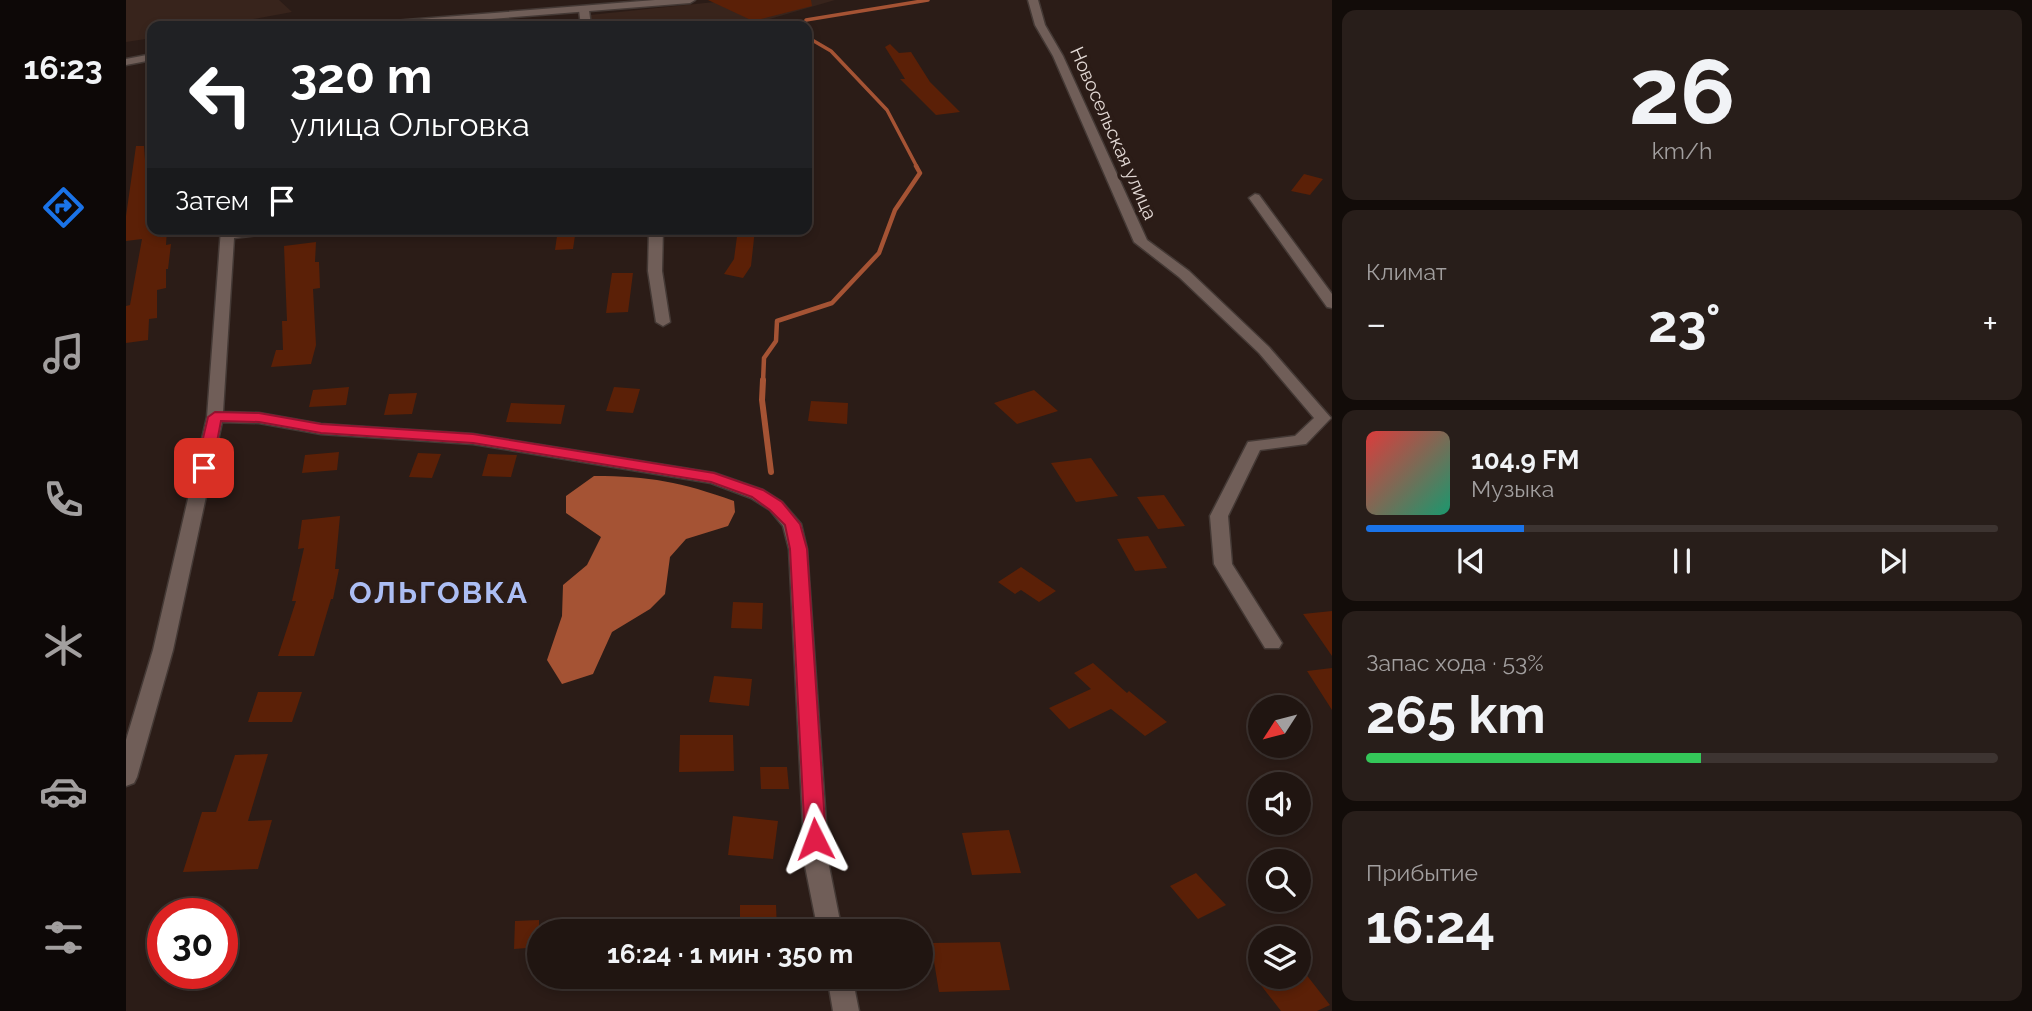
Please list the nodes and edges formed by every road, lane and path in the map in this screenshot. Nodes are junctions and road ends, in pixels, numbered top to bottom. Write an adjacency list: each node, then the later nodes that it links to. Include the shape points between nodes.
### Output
1 (690, 0): 3 (street)
2 (1033, 0): 14 (street, Новосельская улица, via 1040,25 1141,242 1184,274 1254,341)
3 (584, 9): 4 (street); 5 (street)
4 (432, 21)
5 (585, 21)
6 (147, 58): 7 (street)
7 (126, 62)
8 (1255, 198): 11 (street)
9 (227, 235): 13 (street)
10 (656, 235): 12 (street, via 655,271)
11 (1332, 304)
12 (663, 322)
13 (215, 417): 16 (street, via 163,650); 17 (street, via 473,439 593,457 714,478 776,506 792,524 799,549 817,866)
14 (1327, 421): 15 (street, Новосельская улица, via 1300,440 1254,446 1219,516 1223,564)
15 (1272, 643)
16 (126, 777)
17 (828, 919)
18 (842, 989): 19 (street)
19 (846, 1011)

